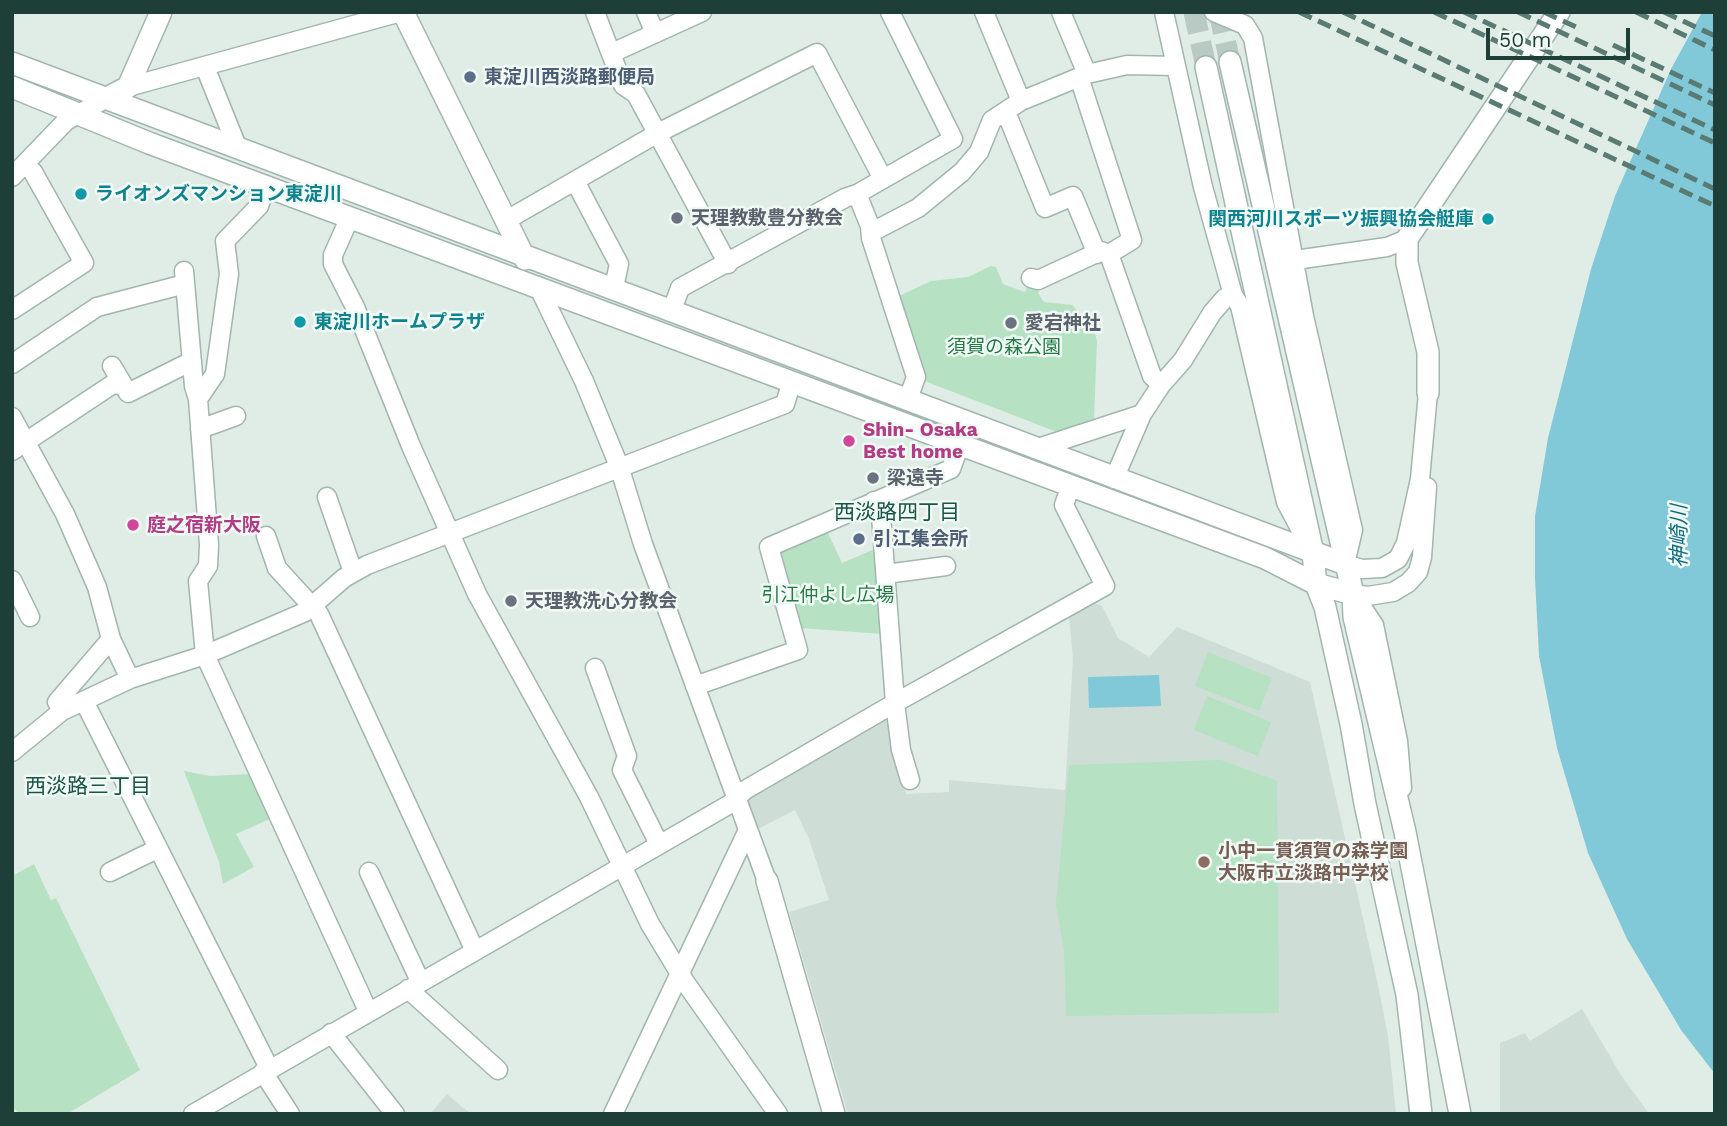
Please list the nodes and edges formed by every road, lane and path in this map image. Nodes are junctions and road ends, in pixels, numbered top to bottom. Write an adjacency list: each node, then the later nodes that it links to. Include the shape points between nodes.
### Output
1 (161, 12): 21 (street)
2 (402, 12): 17 (street); 35 (street)
3 (595, 12): 13 (street)
4 (646, 12): 12 (street)
5 (702, 12): 12 (street)
6 (890, 12): 30 (street, via 953,139)
7 (984, 12): 23 (street)
8 (1061, 12): 19 (street)
9 (1164, 12): 16 (street)
10 (1214, 12): 40 (street, via 1245,25 1253,38)
11 (1559, 12): 37 (street)
12 (655, 33): 13 (street)
13 (612, 53): 26 (street, via 623,85 636,93)
14 (1230, 62): 72 (street)
15 (12, 63): 22 (street)
16 (1176, 66): 19 (street, via 1126,65); 45 (street)
17 (205, 67): 21 (street); 27 (street)
18 (1206, 67): 71 (street)
19 (1083, 75): 23 (street); 39 (street, via 1132,240)
20 (12, 87): 25 (street)
21 (128, 87): 22 (street)
22 (107, 98): 25 (street); 27 (street)
23 (1021, 100): 24 (street)
24 (1006, 112): 36 (street, via 992,120 979,152 962,173 918,208); 39 (street, via 1045,208 1073,196)
25 (79, 113): 28 (street); 32 (street)
26 (658, 134): 30 (street, via 817,53); 31 (street); 41 (street)
27 (238, 149): 38 (street)
28 (25, 164): 29 (street); 46 (street, via 84,263)
29 (12, 177)
30 (883, 179): 33 (street)
31 (576, 183): 35 (street); 44 (street, via 619,264)
32 (266, 187): 34 (street); 55 (street, via 259,206 225,241 229,274 215,374)
33 (857, 194): 36 (street); 41 (street)
34 (350, 217): 43 (street); 69 (street, via 332,264 355,307)
35 (505, 221): 38 (street)
36 (872, 232): 56 (street, via 916,377)
37 (1407, 239): 40 (street, via 1387,247); 54 (street, via 1407,263 1428,352)
38 (523, 254): 43 (street); 44 (street)
39 (1103, 254): 42 (street, via 1038,280); 53 (street, via 1152,376)
40 (1295, 260): 72 (street, via 1353,530)
41 (728, 264): 47 (street, via 680,288)
42 (1031, 278)
43 (538, 286): 51 (street); 64 (street)
44 (614, 287): 47 (street)
45 (1233, 295): 53 (street, via 1212,313); 71 (street, via 1240,306 1286,502)
46 (12, 310)
47 (672, 310): 56 (street)
48 (192, 361): 49 (street, via 184,278 97,307); 52 (street, via 132,392); 55 (street)
49 (12, 364)
50 (112, 366): 52 (street)
51 (792, 381): 61 (street); 64 (street, via 785,404)
52 (121, 385): 62 (street, via 113,384)
53 (1161, 385): 57 (street)
54 (1428, 393): 72 (street, via 1420,478 1406,543 1398,559 1382,568); 78 (street, via 1431,438 1418,572 1393,592)
55 (198, 398): 60 (street)
56 (908, 399): 63 (street)
57 (1142, 414): 63 (street); 65 (street)
58 (236, 416): 60 (street)
59 (12, 417): 62 (street)
60 (201, 429): 83 (street, via 209,545 208,566 198,581)
61 (960, 444): 66 (street); 68 (street, via 951,470)
62 (19, 447): 82 (street, via 65,514 97,587)
63 (1035, 449): 65 (street)
64 (619, 467): 69 (street); 86 (street)
65 (1114, 479): 71 (street)
66 (1070, 488): 77 (street, via 1265,558); 88 (street, via 1064,505 1105,586)
67 (327, 497): 74 (street)
68 (874, 501): 75 (street, via 881,516); 86 (street, via 769,547 798,650)
69 (448, 531): 74 (street); 96 (street, via 498,635)
70 (266, 536): 80 (street, via 277,568)
71 (1313, 553): 72 (street); 77 (street)
72 (1345, 564): 78 (street)
73 (946, 566): 75 (street)
74 (353, 572): 80 (street)
75 (886, 574): 88 (street)
76 (12, 580): 79 (street)
77 (1316, 584): 78 (street); 113 (street, via 1334,646 1407,995)
78 (1353, 594): 114 (street, via 1354,617 1405,832)
79 (16, 602): 81 (street)
80 (312, 605): 83 (street); 100 (street)
81 (30, 617)
82 (111, 639): 85 (street); 89 (street, via 57,702)
83 (205, 655): 85 (street); 103 (street)
84 (595, 668): 94 (street, via 627,756 622,770)
85 (130, 679): 87 (street)
86 (695, 686): 92 (street)
87 (84, 701): 89 (street); 95 (street)
88 (895, 703): 91 (street); 92 (street)
89 (62, 711): 90 (street)
90 (12, 752)
91 (909, 780)
92 (736, 798): 93 (street); 94 (street)
93 (747, 832): 99 (street); 101 (street)
94 (659, 844): 96 (street)
95 (157, 849): 98 (street); 105 (street)
96 (624, 864): 100 (street); 101 (street, via 650,924)
97 (369, 872): 102 (street)
98 (110, 873)
99 (767, 881): 112 (street)
100 (475, 951): 102 (street)
101 (680, 972): 110 (street); 111 (street)
102 (414, 985): 103 (street); 106 (street)
103 (368, 1011): 104 (street)
104 (331, 1032): 105 (street); 109 (street)
105 (266, 1070): 107 (street); 108 (street)
106 (498, 1070)
107 (192, 1114)
108 (290, 1114)
109 (395, 1114)
110 (613, 1114)
111 (778, 1114)
112 (834, 1114)
113 (1420, 1114)
114 (1460, 1114)

